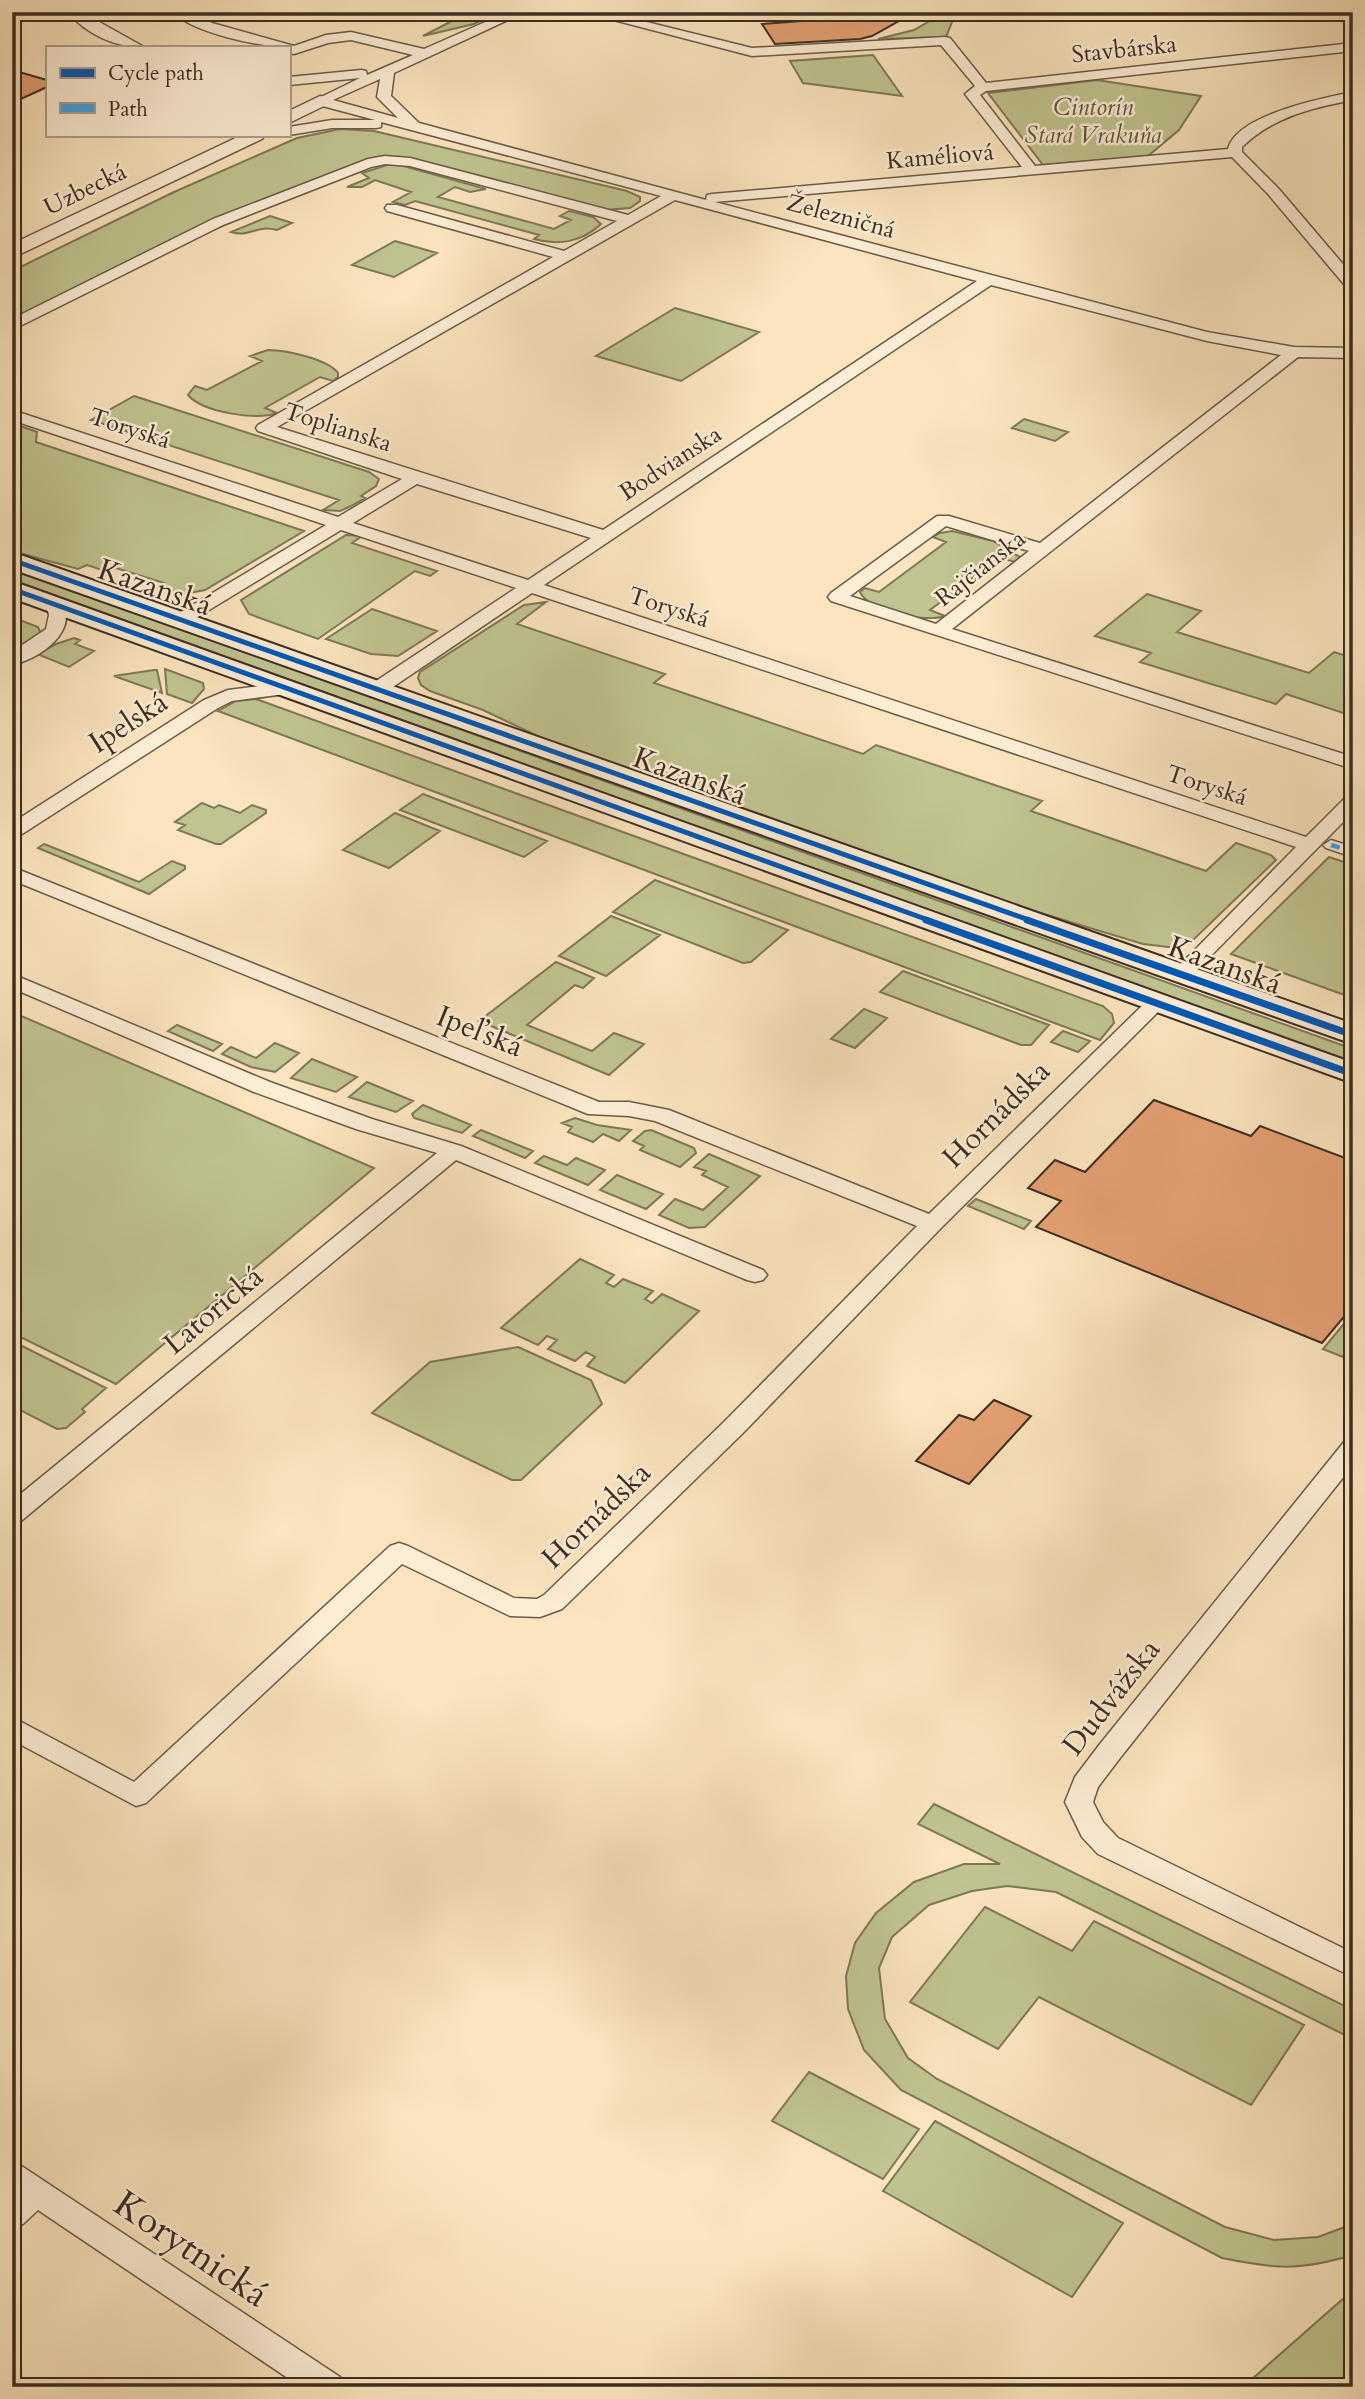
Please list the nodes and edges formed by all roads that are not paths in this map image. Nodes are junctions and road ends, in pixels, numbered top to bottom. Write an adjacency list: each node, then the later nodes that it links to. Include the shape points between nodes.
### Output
1 (76, 12): 7 (street)
2 (178, 12): 8 (street, via 207,26)
3 (433, 12): 4 (street, via 451,16)
4 (460, 12)
5 (519, 12): 11 (street)
6 (589, 12): 14 (street, via 752,52 945,41)
7 (133, 46)
8 (279, 46)
9 (1353, 47): 14 (street, Stavbárska)
10 (290, 48): 11 (street, via 351,36)
11 (423, 53): 12 (street)
12 (388, 69): 13 (street); 17 (street); 19 (street, via 384,97)
13 (290, 81)
14 (983, 86): 23 (street, via 972,94)
15 (290, 93): 17 (street)
16 (1353, 96): 22 (street, via 1284,112 1252,129)
17 (320, 101): 18 (street); 19 (street, Železničná)
18 (290, 117)
19 (414, 125): 20 (street, via 332,124); 25 (street, Železničná)
20 (290, 131)
21 (254, 136): 29 (street, Uzbecká)
22 (1235, 153): 23 (street, Kaméliová); 32 (street)
23 (1032, 171): 24 (street, Kaméliová)
24 (774, 194): 25 (street, Kaméliová, via 714,199); 28 (street, via 759,206 761,214)
25 (676, 196): 27 (street, Toplianska); 28 (street, Železničná)
26 (392, 208): 30 (street)
27 (628, 220): 30 (street, Toplianska); 34 (street, via 410,162 385,160 218,222)
28 (773, 221): 31 (street, Železničná)
29 (12, 252)
30 (565, 256): 33 (street, Toplianska)
31 (990, 279): 35 (street, Železničná, via 1242,344); 40 (street, Bodvianska)
32 (1353, 286)
33 (455, 318): 38 (street, Toplianska, via 264,428)
34 (12, 325)
35 (1293, 352): 36 (street, Železničná); 41 (street, Rajčianska)
36 (1353, 353)
37 (12, 415): 39 (street, Toryská)
38 (415, 478): 39 (street, Toplianska); 40 (street)
39 (339, 523): 43 (street, Toryská); 46 (street, Toplianska)
40 (603, 536): 43 (street, Bodvianska)
41 (1044, 550): 47 (street, Rajčianska); 47 (street, via 943,520 837,597)
42 (12, 560): 46 (main road, Kazanská)
43 (530, 586): 50 (street, Bodvianska); 54 (street, Toryská)
44 (12, 589): 45 (main road, Kazanská)
45 (55, 605): 48 (street, via 60,615 55,631); 49 (main road, Kazanská)
46 (180, 620): 50 (main road, Kazanská)
47 (939, 631): 51 (street, Rajčianska)
48 (12, 660)
49 (286, 689): 53 (street, Ipelská, via 228,696 211,704); 60 (main road, Kazanská)
50 (377, 689): 58 (main road, Kazanská)
51 (1353, 764)
52 (1353, 801): 54 (street)
53 (12, 832)
54 (1309, 845): 58 (street)
55 (1331, 845): 56 (street)
56 (1353, 852)
57 (12, 873): 64 (street, Ipeľská, via 597,1109 629,1108 662,1115)
58 (1182, 974): 61 (main road, Kazanská)
59 (12, 980): 63 (street, via 262,1087)
60 (1157, 1002): 62 (main road, Kazanská); 64 (street, Hornádska)
61 (1353, 1035)
62 (1353, 1074)
63 (453, 1151): 65 (street); 67 (street, Latorická)
64 (932, 1224): 68 (street, Hornádska, via 733,1428 553,1602 540,1608 510,1607 399,1552 136,1796)
65 (755, 1275)
66 (1353, 1448): 69 (street, Dudvážska, via 1110,1751 1085,1784 1079,1802 1092,1829 1108,1846)
67 (12, 1515)
68 (12, 1727)
69 (1353, 1966)
70 (24, 2184): 71 (street); 72 (street, Korytnická)
71 (12, 2215)
72 (328, 2387)

